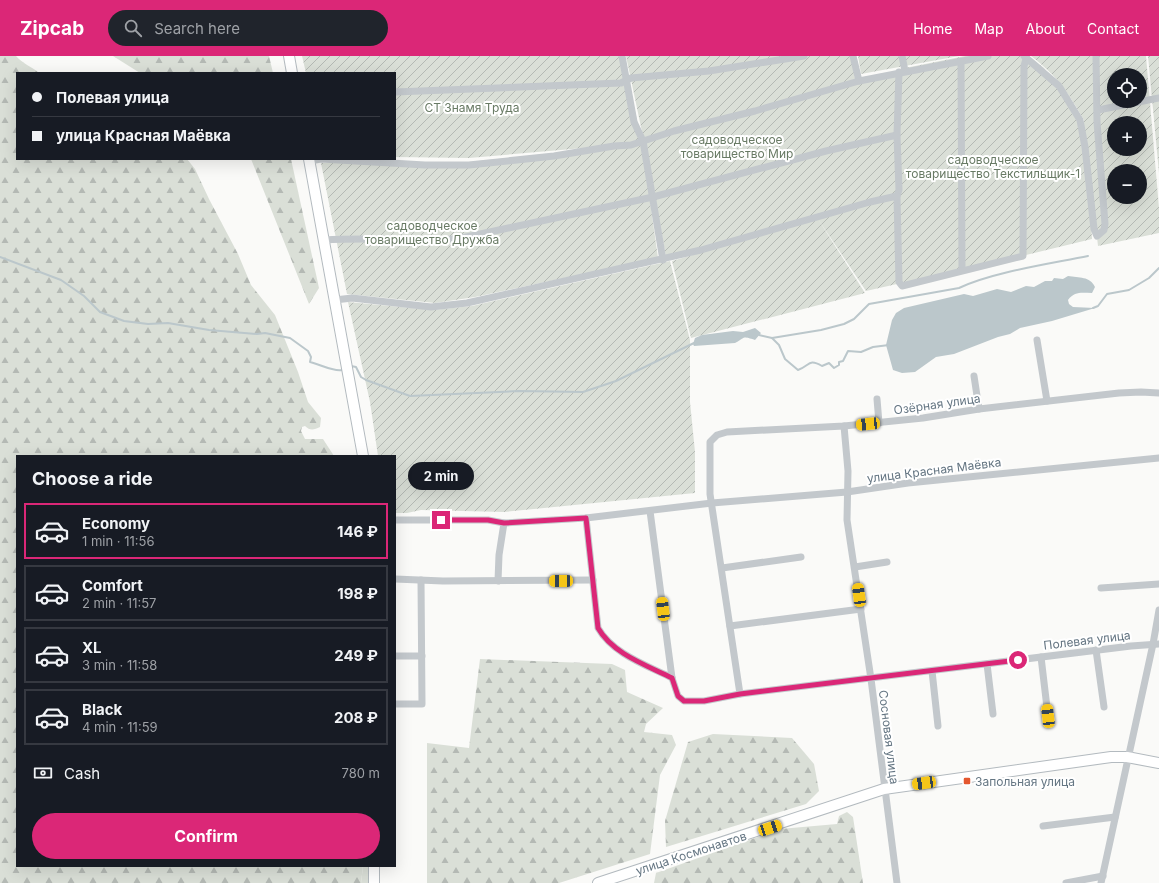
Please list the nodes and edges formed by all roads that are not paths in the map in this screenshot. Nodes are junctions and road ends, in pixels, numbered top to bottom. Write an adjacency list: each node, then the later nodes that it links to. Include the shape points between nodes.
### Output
1 (289, 56): 12 (street)
2 (622, 56): 13 (street)
3 (804, 56): 13 (street, via 709,71 631,78)
4 (853, 56): 14 (street)
5 (902, 56): 11 (street)
6 (988, 56): 10 (street)
7 (1096, 56): 17 (street)
8 (1025, 58): 17 (street, via 1037,65 1059,86 1080,120 1086,147 1094,229 1097,236 1104,230 1105,224); 26 (street, via 1024,254 971,270)
9 (950, 59): 10 (street); 11 (street)
10 (961, 62): 26 (street)
11 (902, 71): 14 (street); 18 (street)
12 (292, 72)
13 (626, 81): 15 (street); 19 (street, via 634,122)
14 (859, 81): 19 (street)
15 (396, 92)
16 (1159, 98): 17 (street)
17 (1098, 110)
18 (898, 135): 22 (street); 23 (street, via 818,153)
19 (643, 141): 21 (street, via 554,156 469,165); 23 (street)
20 (310, 160): 24 (street)
21 (338, 160)
22 (897, 196): 25 (street); 26 (street, via 900,285)
23 (653, 197): 24 (street, via 458,239); 25 (street)
24 (324, 240): 27 (street)
25 (663, 260): 27 (street, via 444,306 431,307 352,298)
26 (962, 270)
27 (335, 300): 36 (street)
28 (1037, 340): 32 (street)
29 (974, 376): 33 (street)
30 (1159, 394): 32 (street, Озёрная улица, via 1119,393)
31 (877, 399): 34 (street)
32 (1046, 401): 33 (street, Озёрная улица)
33 (979, 409): 34 (street, Озёрная улица)
34 (879, 423): 35 (street, Озёрная улица)
35 (844, 426): 38 (street, Сосновая улица); 39 (street, Озёрная улица, via 727,432 716,435 710,442 708,451)
36 (363, 455)
37 (1159, 458): 38 (street, улица Красная Маёвка, via 908,483)
38 (847, 492): 39 (street, улица Красная Маёвка); 46 (street, Сосновая улица, via 847,520)
39 (712, 503): 40 (street, улица Красная Маёвка); 47 (street)
40 (650, 512): 41 (street, улица Красная Маёвка); 64 (street)
41 (586, 518): 43 (street, улица Красная Маёвка); 50 (street)
42 (396, 520): 43 (street, улица Красная Маёвка, via 488,520)
43 (504, 523): 51 (street)
44 (801, 557): 47 (street)
45 (887, 562): 46 (street)
46 (854, 567): 54 (street, Сосновая улица)
47 (722, 568): 56 (street)
48 (396, 579): 49 (street)
49 (421, 580): 51 (street); 60 (street)
50 (593, 580): 51 (street); 64 (street, via 598,628 602,636 623,654)
51 (498, 581)
52 (1159, 584): 53 (street)
53 (1101, 588)
54 (861, 609): 56 (street); 65 (street, Сосновая улица)
55 (1159, 610): 57 (street)
56 (730, 626): 66 (street)
57 (1156, 644): 58 (street, Полевая улица); 72 (street)
58 (1096, 650): 61 (street, Полевая улица); 68 (street)
59 (396, 656): 60 (street)
60 (422, 656): 67 (street, via 422,704)
61 (1041, 657): 62 (street, Полевая улица); 70 (street)
62 (987, 664): 63 (street, Полевая улица); 69 (street)
63 (932, 671): 65 (street, Полевая улица); 71 (street)
64 (672, 678): 66 (street, Полевая улица, via 678,696 684,701 704,701)
65 (871, 679): 66 (street, Полевая улица); 74 (street, Сосновая улица)
66 (740, 694)
67 (396, 704)
68 (1104, 707)
69 (993, 714)
70 (1048, 716)
71 (938, 726)
72 (1127, 757): 73 (street, улица Космонавтов); 74 (street, улица Космонавтов, via 1111,757); 75 (street)
73 (1159, 763)
74 (884, 790): 80 (street, улица Космонавтов); 81 (street, Сосновая улица)
75 (1115, 817): 76 (street); 78 (street)
76 (1043, 826)
77 (374, 867): 79 (street)
78 (1102, 879): 82 (street)
79 (374, 883)
80 (598, 883)
81 (897, 883)
82 (1066, 883)

